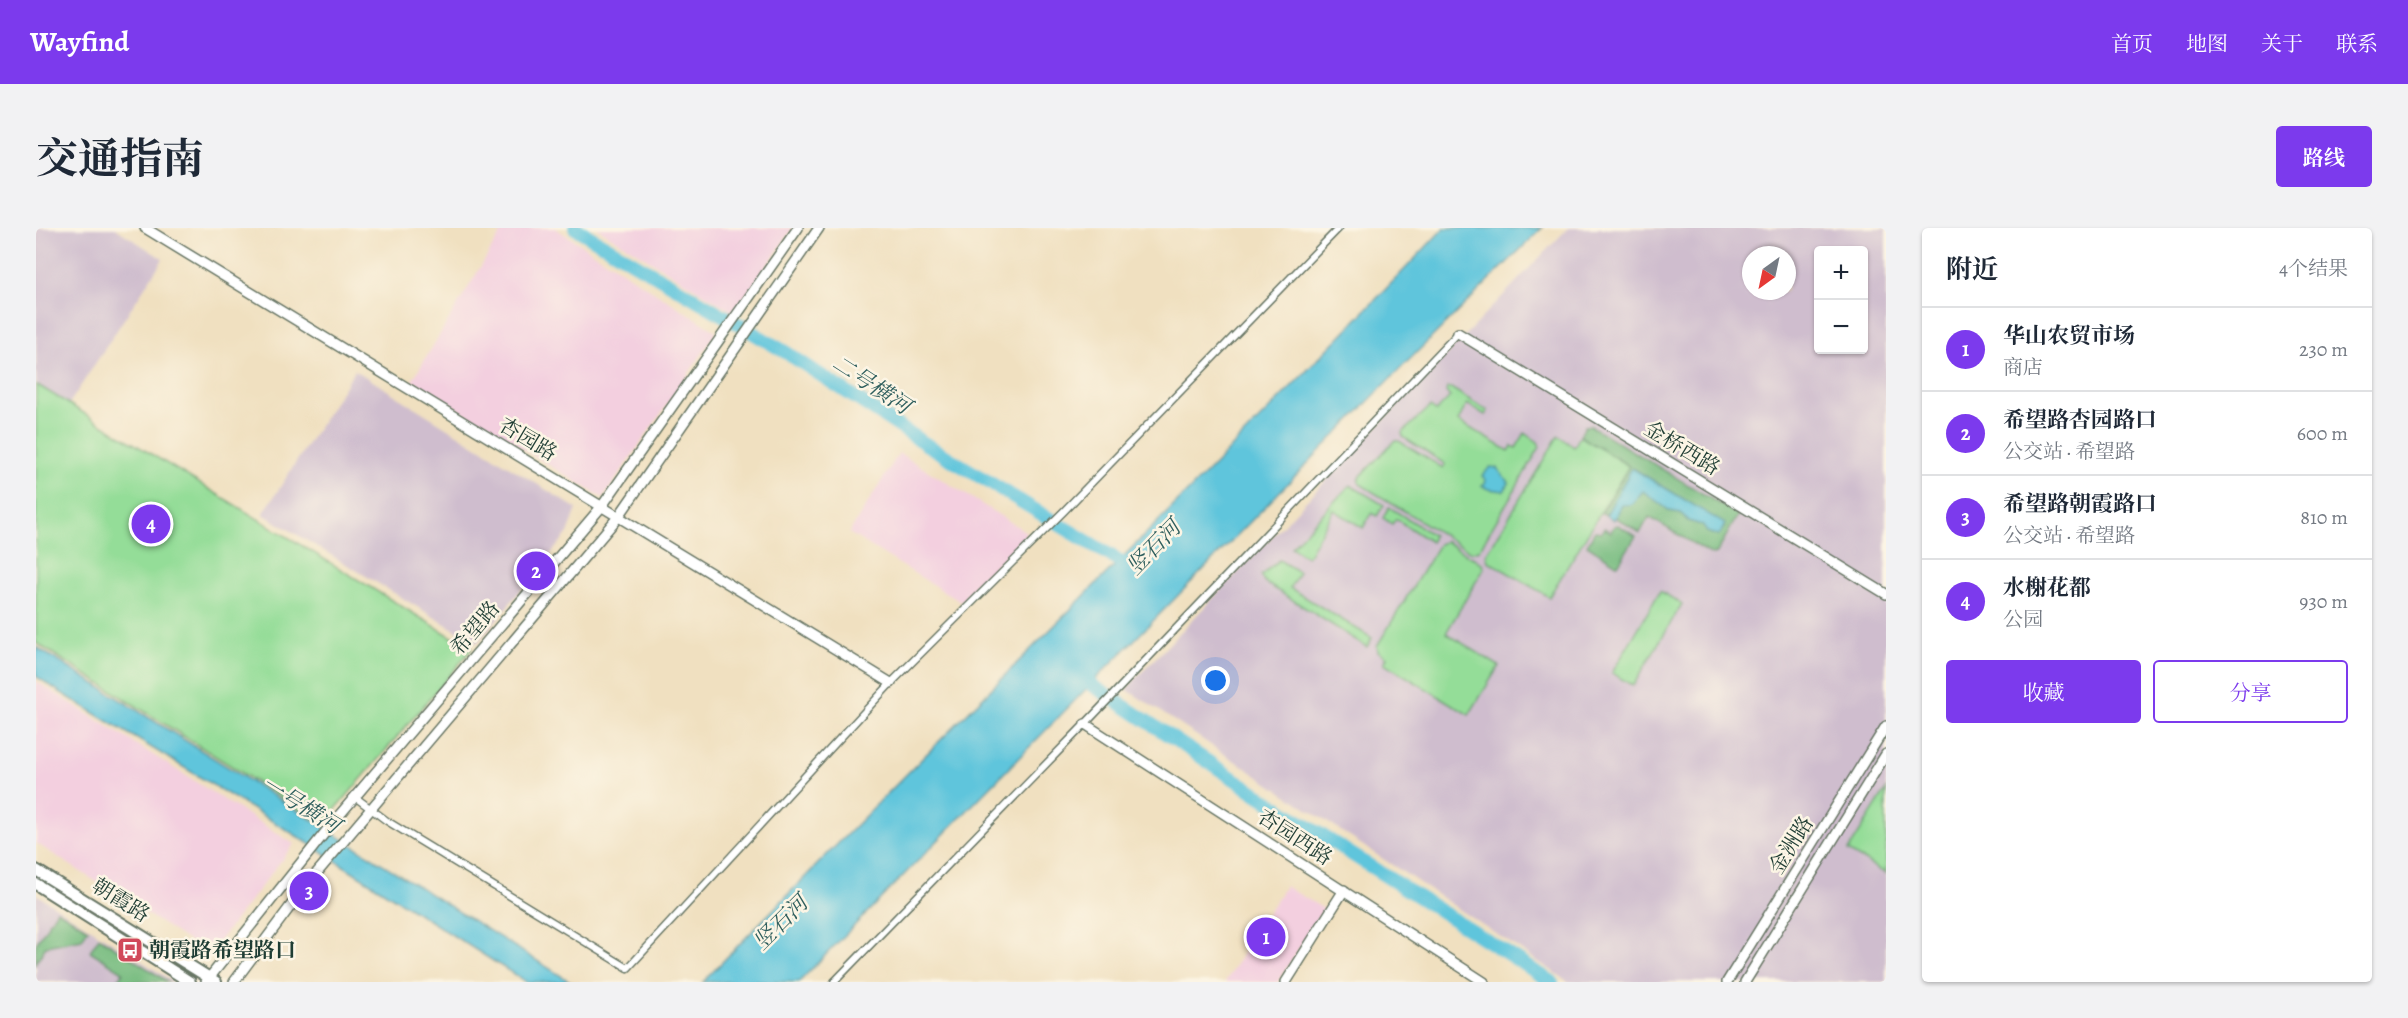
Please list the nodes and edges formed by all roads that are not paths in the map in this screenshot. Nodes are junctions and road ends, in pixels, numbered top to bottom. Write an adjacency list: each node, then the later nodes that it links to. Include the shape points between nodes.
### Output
1 (146, 228): 6 (main road, 杏园路)
2 (798, 228): 6 (main road, 希望路)
3 (819, 228): 7 (main road, 希望路)
4 (1340, 228): 9 (street)
5 (1458, 333): 8 (main road, 金桥西路); 10 (street)
6 (602, 506): 7 (main road, 杏园路); 13 (main road, 希望路)
7 (619, 516): 9 (main road, 杏园路); 14 (main road, 希望路)
8 (1886, 594)
9 (891, 682): 14 (street, via 628,968)
10 (1085, 724): 17 (main road, 杏园西路); 21 (street)
11 (1886, 726): 24 (main road, 金洲路)
12 (1886, 754): 25 (main road, 金洲路)
13 (355, 797): 14 (street); 18 (main road, 希望路)
14 (372, 810): 20 (main road, 希望路, via 304,888)
15 (36, 870): 18 (main road, 朝霞路)
16 (36, 884): 19 (main road, 朝霞路)
17 (1344, 890): 22 (main road); 23 (main road, 杏园西路)
18 (210, 981)
19 (190, 982)
20 (234, 982)
21 (834, 982)
22 (1286, 982)
23 (1484, 982)
24 (1727, 982)
25 (1745, 982)

